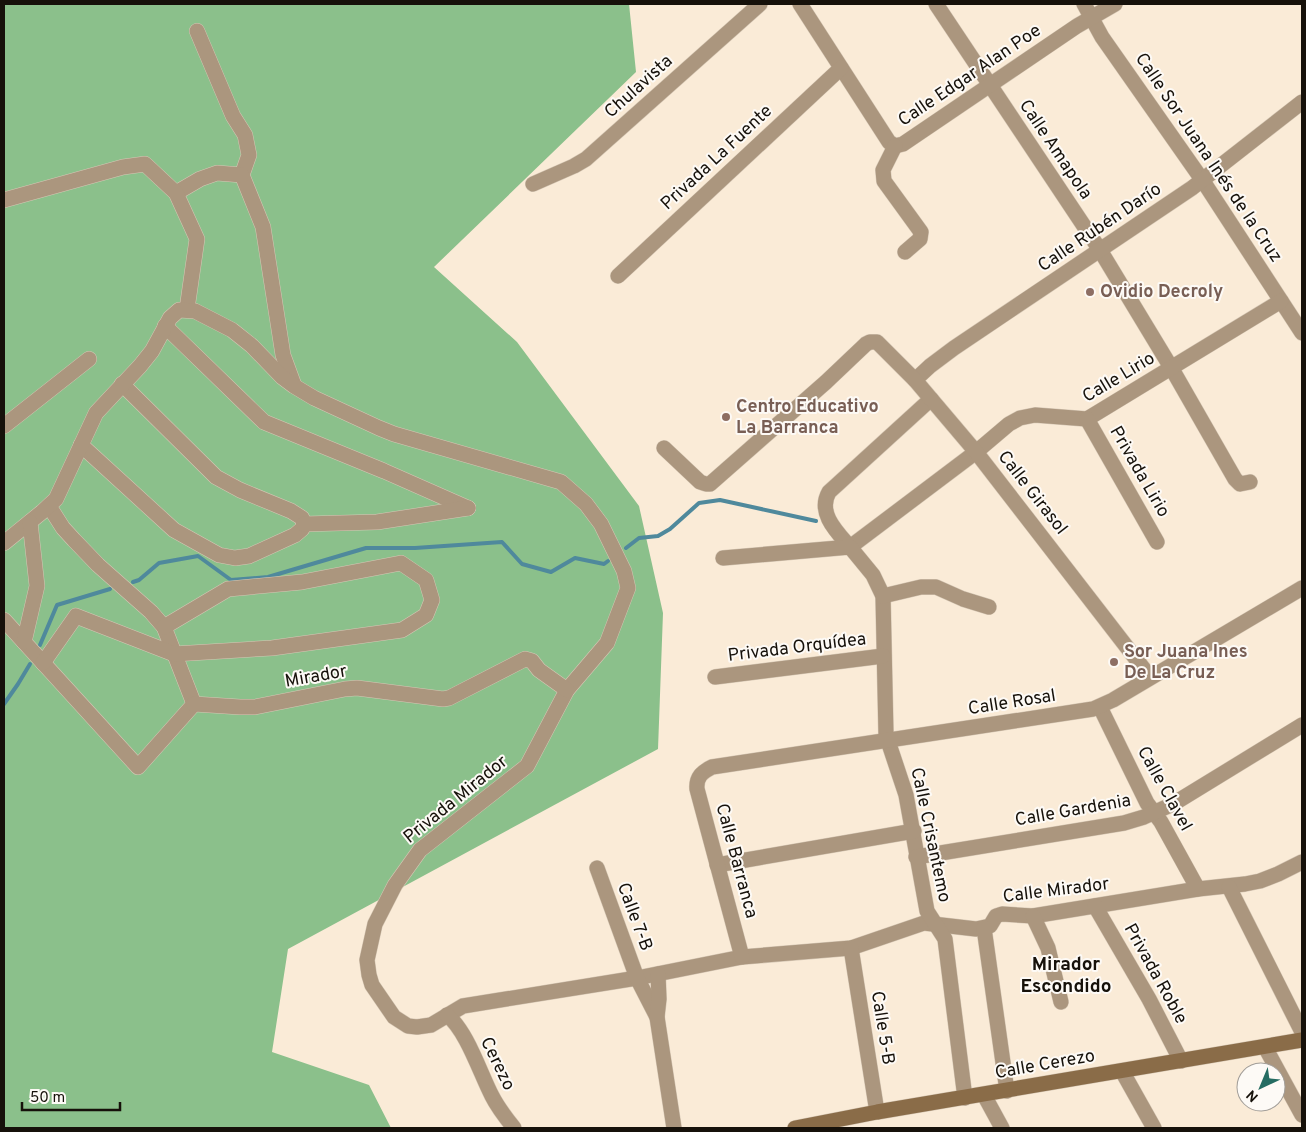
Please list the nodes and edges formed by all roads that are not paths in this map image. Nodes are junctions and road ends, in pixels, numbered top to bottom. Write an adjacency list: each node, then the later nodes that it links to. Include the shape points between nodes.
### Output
1 (760, 4): 13 (street, Chulavista, via 581,162)
2 (800, 4): 7 (street)
3 (936, 4): 8 (street, Calle Amapola)
4 (1115, 4): 5 (street, Calle Edgar Alan Poe)
5 (1087, 10): 8 (street, Calle Edgar Alan Poe); 12 (street, Calle Sor Juana Inés de la Cruz, via 1102,37)
6 (198, 31): 11 (street, via 233,116 245,135 249,155)
7 (841, 68): 10 (street, via 889,142); 18 (street, Privada La Fuente)
8 (989, 86): 10 (street, Calle Edgar Alan Poe); 16 (street, Calle Amapola)
9 (1302, 102): 12 (street, Calle Rubén Darío)
10 (896, 146): 17 (street, via 883,170 884,181 922,232 920,239)
11 (242, 175): 14 (street, via 217,173); 27 (street, via 262,227 283,355)
12 (1203, 181): 16 (street, Calle Rubén Darío); 19 (street, Calle Sor Juana Inés de la Cruz)
13 (533, 184)
14 (176, 194): 15 (street, via 145,164 123,167); 20 (street, via 197,239)
15 (4, 200)
16 (1100, 250): 24 (street, Calle Amapola); 25 (street, Calle Rubén Darío, via 940,358)
17 (905, 252)
18 (618, 276)
19 (1282, 301): 22 (street, Calle Sor Juana Inés de la Cruz); 24 (street, Calle Lirio)
20 (187, 310): 21 (street, via 179,310); 27 (street, Privada Mirador, via 209,317 243,338)
21 (165, 326): 26 (street, via 152,351); 37 (street, via 264,422 468,508 378,522)
22 (1301, 327)
23 (89, 359): 30 (street)
24 (1172, 369): 29 (street, Calle Lirio); 34 (street, Calle Amapola, via 1235,479 1240,484)
25 (915, 380): 28 (street, Calle Girasol); 32 (street, Calle Girasol, via 880,344 873,342 866,344 710,484 700,482)
26 (122, 384): 31 (street, via 96,412); 37 (street, via 216,477 291,511 302,518)
27 (294, 386): 53 (street, Privada Mirador, via 394,434 561,482 586,504 602,524 614,548 628,588 607,643)
28 (931, 398): 33 (street, Calle Girasol); 40 (street, via 825,499 825,508 834,529)
29 (1087, 419): 33 (street, Calle Lirio, via 1035,415 1020,418); 38 (street, Privada Lirio)
30 (4, 426)
31 (81, 445): 35 (street, via 60,492); 37 (street, via 174,530 219,555 249,556 295,534)
32 (664, 448)
33 (976, 452): 40 (street, Calle Lirio); 52 (street, Calle Girasol)
34 (1250, 482)
35 (49, 506): 36 (street); 46 (street, via 74,540)
36 (30, 522): 39 (street); 47 (street, via 38,586)
37 (304, 524)
38 (1158, 542)
39 (4, 543)
40 (853, 550): 41 (street); 43 (street, Calle Crisantemo, via 873,575)
41 (724, 558)
42 (1302, 588): 52 (street, Calle Rosal)
43 (883, 596): 44 (street, via 921,587 936,587); 49 (street, Calle Crisantemo)
44 (989, 607)
45 (4, 620): 47 (street)
46 (164, 627): 48 (street); 48 (street, via 228,589 302,582 401,563 426,580 432,600 426,615 402,630 272,648)
47 (24, 642): 50 (street)
48 (174, 654): 50 (street, via 76,616); 54 (street)
49 (883, 656): 51 (street, Privada Orquídea); 57 (street, Calle Crisantemo)
50 (43, 664): 54 (street, via 138,767)
51 (715, 677)
52 (1150, 677): 55 (street, Calle Rosal)
53 (567, 690): 54 (street, Mirador, via 532,661 525,659 443,699 358,688 255,707); 76 (street, Privada Mirador, via 527,766 420,850 395,885 375,924 367,968 372,985 394,1017 408,1026 417,1027)
54 (194, 704)
55 (1100, 707): 57 (street, Calle Rosal); 59 (street, Calle Clavel)
56 (1302, 725): 59 (street, Calle Gardenia)
57 (888, 741): 58 (street, Calle Rosal, via 712,767); 60 (street, Calle Crisantemo)
58 (700, 775): 63 (street, Calle Barranca, via 697,789)
59 (1154, 813): 61 (street, Calle Gardenia, via 1124,823); 66 (street, Calle Clavel)
60 (914, 831): 61 (street, Calle Crisantemo); 63 (street)
61 (916, 857): 69 (street, Calle Crisantemo, via 927,910)
62 (1302, 862): 65 (street, Calle Mirador, via 1260,881)
63 (717, 865): 72 (street, Calle Barranca)
64 (597, 868): 74 (street, Calle 7-B)
65 (1229, 887): 66 (street, Calle Mirador); 78 (street)
66 (1198, 889): 67 (street, Calle Mirador)
67 (1095, 906): 68 (street, Calle Mirador); 81 (street, Privada Roble)
68 (1033, 916): 70 (street, Calle Mirador, via 1002,914); 75 (street, via 1048,948)
69 (934, 924): 70 (street); 71 (street, via 921,924); 85 (street, Calle Crisantemo, via 945,939)
70 (984, 928): 83 (street)
71 (851, 948): 72 (street); 86 (street, Calle 5-B)
72 (742, 956): 73 (street)
73 (658, 974): 74 (street, Privada Mirador); 77 (street)
74 (636, 978): 76 (street, Privada Mirador, via 463,1006); 77 (street, Calle 7-B)
75 (1061, 1002)
76 (447, 1016): 89 (street, Cerezo, via 461,1031 498,1108)
77 (657, 1017): 90 (street)
78 (1302, 1032)
79 (1302, 1040): 80 (street, Calle Cerezo)
80 (1264, 1047): 81 (street, Calle Cerezo); 87 (street)
81 (1181, 1061): 82 (street, Calle Cerezo)
82 (1122, 1071): 83 (street, Calle Cerezo); 93 (street)
83 (1007, 1091): 84 (street, Calle Cerezo)
84 (984, 1095): 85 (street, Calle Cerezo); 92 (street)
85 (965, 1098): 86 (street, Calle Cerezo)
86 (876, 1112): 88 (street, Calle Cerezo)
87 (1302, 1115)
88 (844, 1124): 91 (street, Calle Cerezo)
89 (514, 1128)
90 (674, 1128)
91 (795, 1128)
92 (1002, 1128)
93 (1154, 1128)

